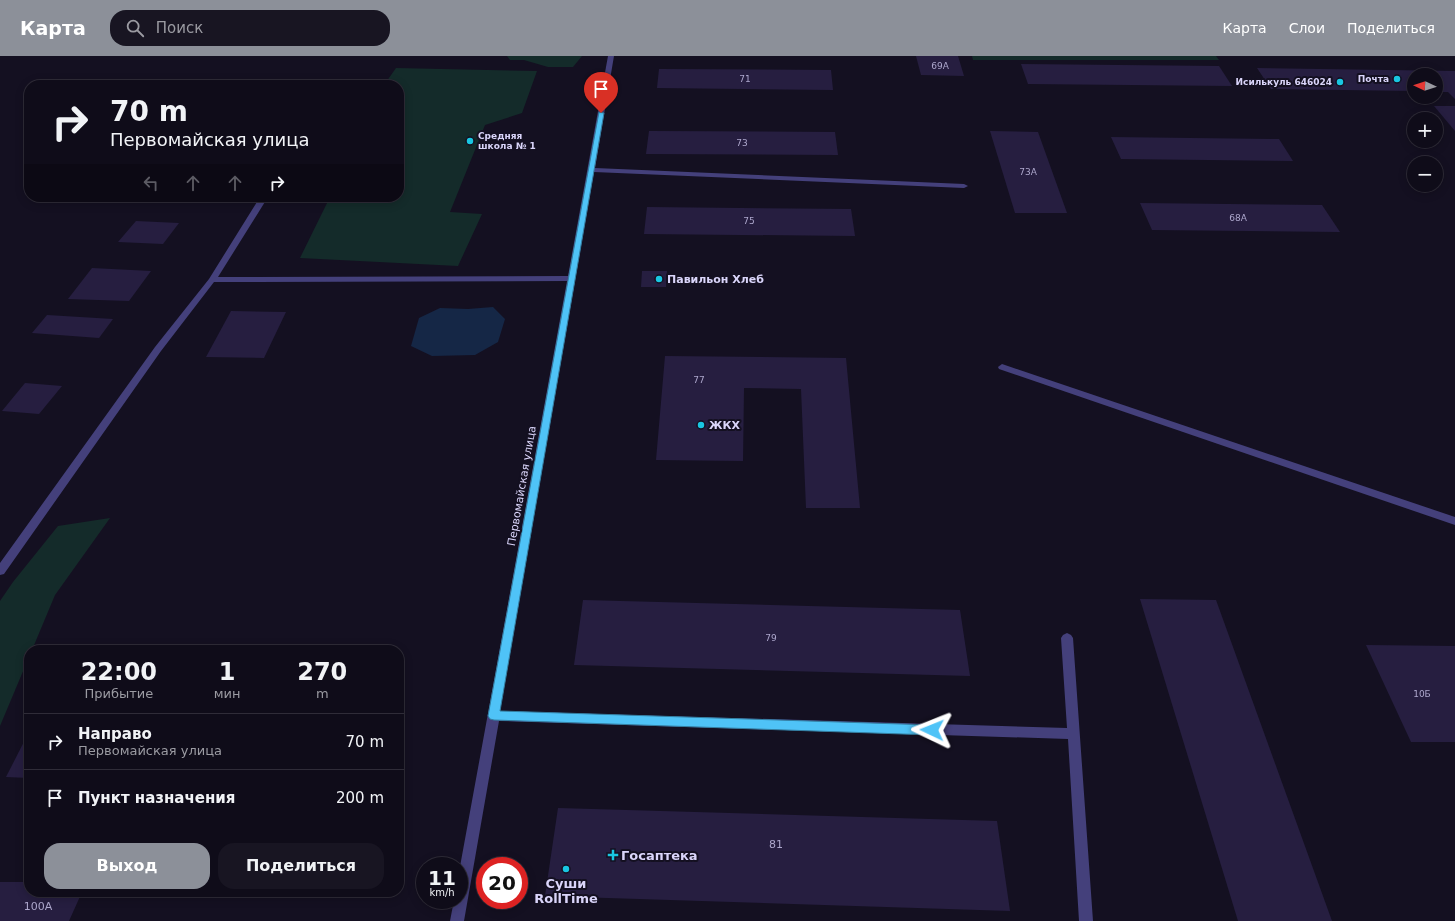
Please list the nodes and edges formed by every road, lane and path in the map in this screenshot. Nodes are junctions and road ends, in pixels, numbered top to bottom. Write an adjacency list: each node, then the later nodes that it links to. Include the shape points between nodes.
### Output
1 (611, 56): 2 (street, Первомайская улица)
2 (591, 170): 3 (street); 5 (street, Первомайская улица)
3 (964, 186)
4 (261, 202): 6 (street)
5 (571, 278): 6 (street); 11 (street, Первомайская улица)
6 (212, 280): 9 (street, via 158,349)
7 (1002, 367): 8 (street)
8 (1455, 521)
9 (0, 571)
10 (1066, 638): 12 (street)
11 (494, 716): 12 (street); 13 (street, Первомайская улица)
12 (1073, 734): 14 (street)
13 (457, 921)
14 (1086, 921)

